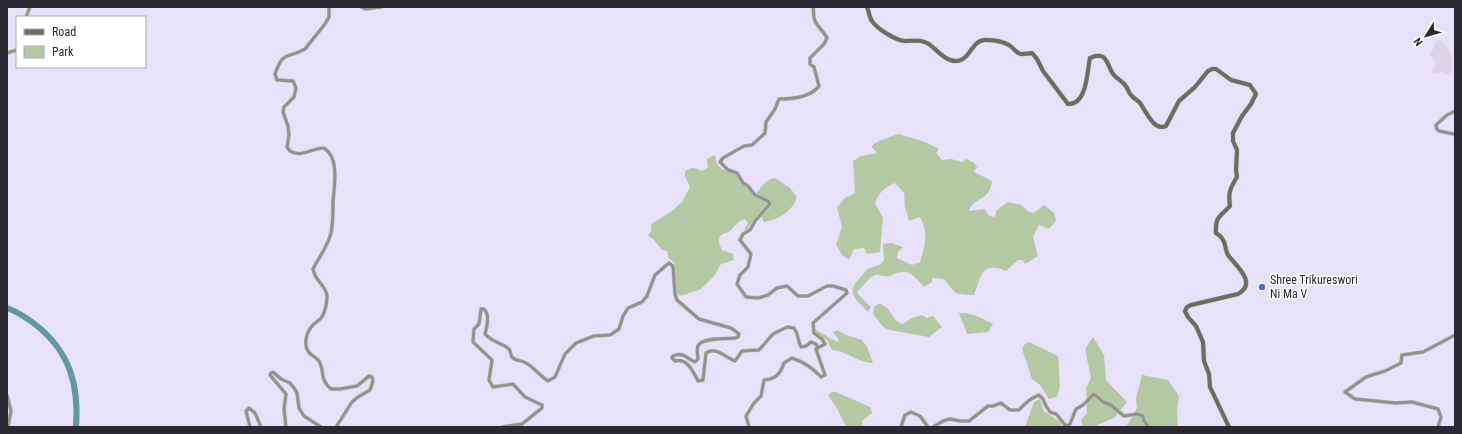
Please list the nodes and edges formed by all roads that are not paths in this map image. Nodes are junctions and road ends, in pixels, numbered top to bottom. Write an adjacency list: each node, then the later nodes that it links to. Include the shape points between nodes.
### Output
1 (329, 7): 16 (street, via 329,17 318,33 305,49 283,58 275,74 277,80 293,81 296,88 294,97 284,107 283,112 288,126 287,147 297,154 324,148 330,154 336,182 331,233 313,269 327,295 326,307 322,318 312,326 308,334 307,350 320,362 324,379 331,389 357,386 369,376 373,381 370,390 352,402)
2 (361, 7): 3 (street)
3 (381, 7)
4 (813, 7): 9 (street, via 814,19 827,38 810,58 819,86 806,95 791,99 779,98 766,122 765,132 752,145 744,146 720,162 728,170 737,173 755,195 770,204 740,240 751,254 748,267 740,275 737,284 746,297 758,298 787,286 798,296 808,296 827,286 846,290 847,293 813,323 814,332 825,344)
5 (867, 7): 23 (street, via 872,21 893,37 902,41 914,40 928,44 956,62 962,60 979,42 985,40 1008,44 1017,54 1032,53 1068,104 1073,105 1082,96 1090,58 1103,58 1114,75 1139,101 1151,121 1163,127 1166,126 1179,101 1212,69 1253,88 1256,94 1234,133 1233,141 1238,150 1237,177 1230,188 1230,206 1220,214 1216,222 1216,233 1224,241 1227,254 1246,278 1246,285 1238,294 1191,305 1185,311 1203,342 1210,388)
6 (1455, 111): 7 (street, via 1436,125 1439,131)
7 (1455, 135)
8 (1455, 334): 24 (street, via 1423,352 1402,355 1401,363 1366,377 1345,392 1355,399 1396,404 1412,402 1438,409)
9 (818, 348): 17 (street, via 811,342 801,347 794,328 787,327 773,334 759,350 742,351 735,361 718,351 709,351 706,353 703,380 698,381 686,362 675,361 673,356 681,354 695,362 698,359 697,348 700,343 735,338 739,334 731,328 699,319 677,300 673,266 669,263 655,276 642,302 628,308 619,329 610,335 594,336 576,343 565,354 555,377 548,381 524,362 515,360 508,348 489,339 485,334 488,325 484,309 481,310 479,324 474,329 473,342 492,360 489,380 493,387 514,384 525,397 542,405 542,408 522,424); 18 (street, via 816,349 826,375 821,377 813,368 792,358 784,363 781,372 773,379 764,380 761,396 746,416)
10 (7, 395): 11 (street, via 11,411)
11 (8, 427)
12 (250, 427): 13 (street, via 246,414 249,408 255,413)
13 (261, 427)
14 (286, 427): 15 (street, via 286,394 270,375 273,372 290,383 297,393 299,408 304,416)
15 (321, 427)
16 (336, 427)
17 (502, 427)
18 (749, 427)
19 (901, 427): 20 (street, via 905,415 911,412 920,416)
20 (928, 427)
21 (933, 427): 22 (street, via 950,419 969,421 988,406 1001,403 1010,410 1020,410 1039,395 1050,412 1056,414 1066,426 1070,424 1076,409 1084,406 1094,394 1124,416 1143,416)
22 (1149, 427)
23 (1229, 427)
24 (1438, 427)

